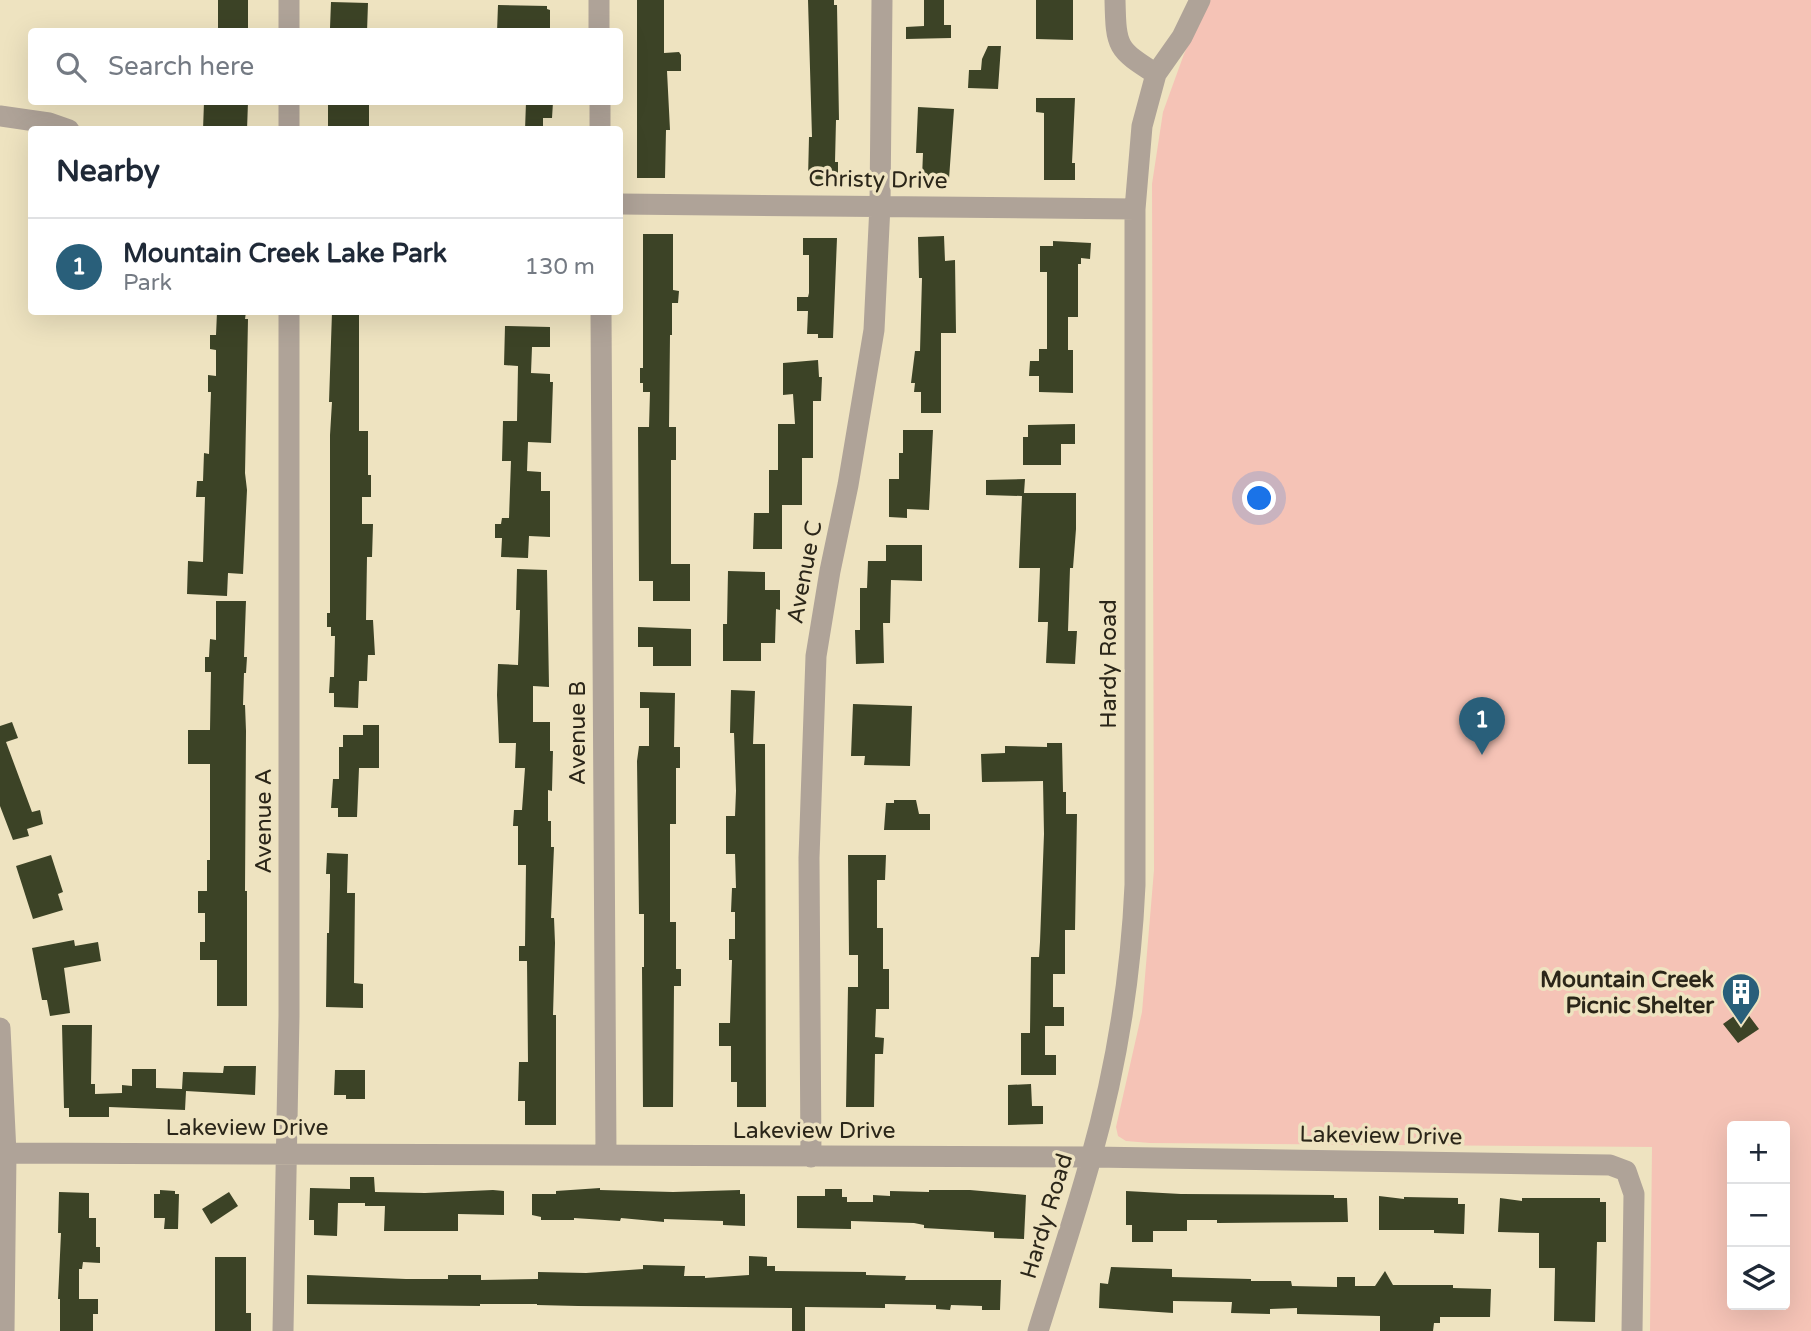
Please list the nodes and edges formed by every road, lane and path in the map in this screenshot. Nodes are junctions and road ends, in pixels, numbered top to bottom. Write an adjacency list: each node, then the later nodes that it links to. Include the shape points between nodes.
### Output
1 (289, 0): 6 (street)
2 (598, 0): 7 (street)
3 (882, 0): 16 (street, Avenue C)
4 (1115, 0): 8 (street, via 1115,30 1124,53)
5 (1200, 0): 8 (street, Hardy Road)
6 (289, 28)
7 (599, 28)
8 (1156, 74): 17 (street, Hardy Road, via 1142,126)
9 (289, 105): 13 (street)
10 (600, 105): 14 (street)
11 (0, 116): 12 (street)
12 (58, 126)
13 (289, 126)
14 (600, 126)
15 (623, 204): 16 (street, Christy Drive)
16 (880, 205): 17 (street, Christy Drive); 24 (street, Avenue C, via 874,330 816,656 808,858)
17 (1135, 209): 25 (street, Hardy Road, via 1133,934 1116,1055)
18 (289, 315): 22 (street, Avenue A)
19 (601, 315): 23 (street, Avenue B)
20 (0, 1028): 21 (street)
21 (3, 1153): 22 (street, Lakeview Drive); 26 (street)
22 (288, 1154): 23 (street, Lakeview Drive); 27 (street, Avenue A)
23 (606, 1155): 24 (street, Lakeview Drive)
24 (810, 1157): 25 (street, Lakeview Drive)
25 (1092, 1157): 28 (street, Hardy Road); 29 (street, Lakeview Drive, via 1610,1165 1626,1171 1634,1194)
26 (4, 1331)
27 (284, 1331)
28 (1038, 1331)
29 (1632, 1331)

